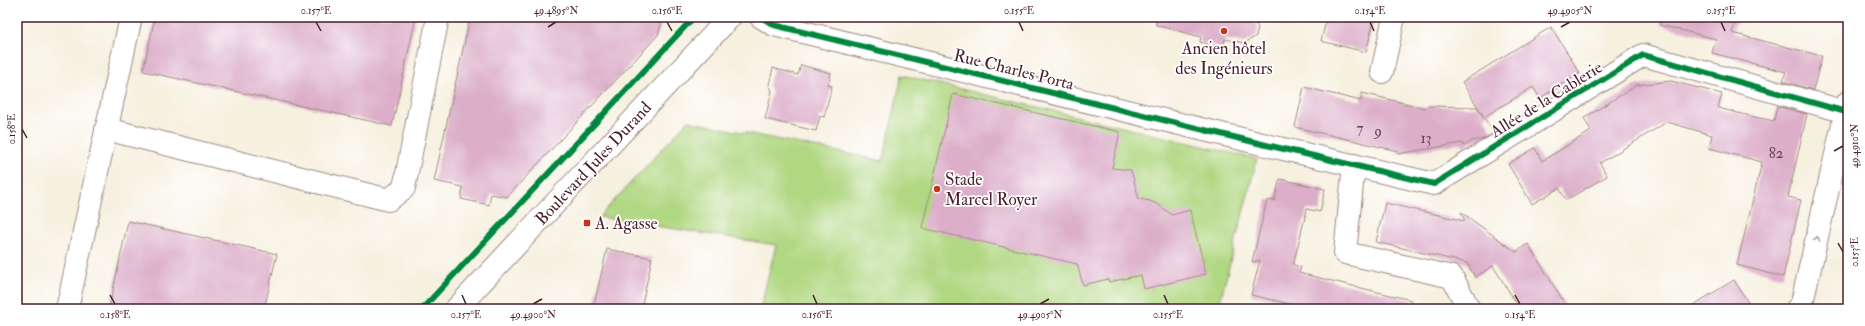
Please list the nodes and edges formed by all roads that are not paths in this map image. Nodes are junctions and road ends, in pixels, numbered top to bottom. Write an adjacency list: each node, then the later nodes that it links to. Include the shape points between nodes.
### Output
1 (130, 17): 8 (street)
2 (438, 17): 8 (street, via 404,188 389,200)
3 (730, 17): 12 (street, Boulevard Jules Durand)
4 (761, 17): 9 (street, Rue Charles Porta, via 774,25)
5 (1394, 17): 6 (street)
6 (1382, 72)
7 (1847, 107): 10 (street, Allée de la Cablerie, via 1643,55 1434,184); 14 (street, one-way to 7, via 1801,307 1809,277)
8 (106, 129): 11 (street)
9 (1262, 144): 10 (street, Allée de la Cablerie)
10 (1354, 165): 13 (street, via 1345,254 1452,277)
11 (67, 309)
12 (456, 309)
13 (1470, 309)
14 (1797, 309)

